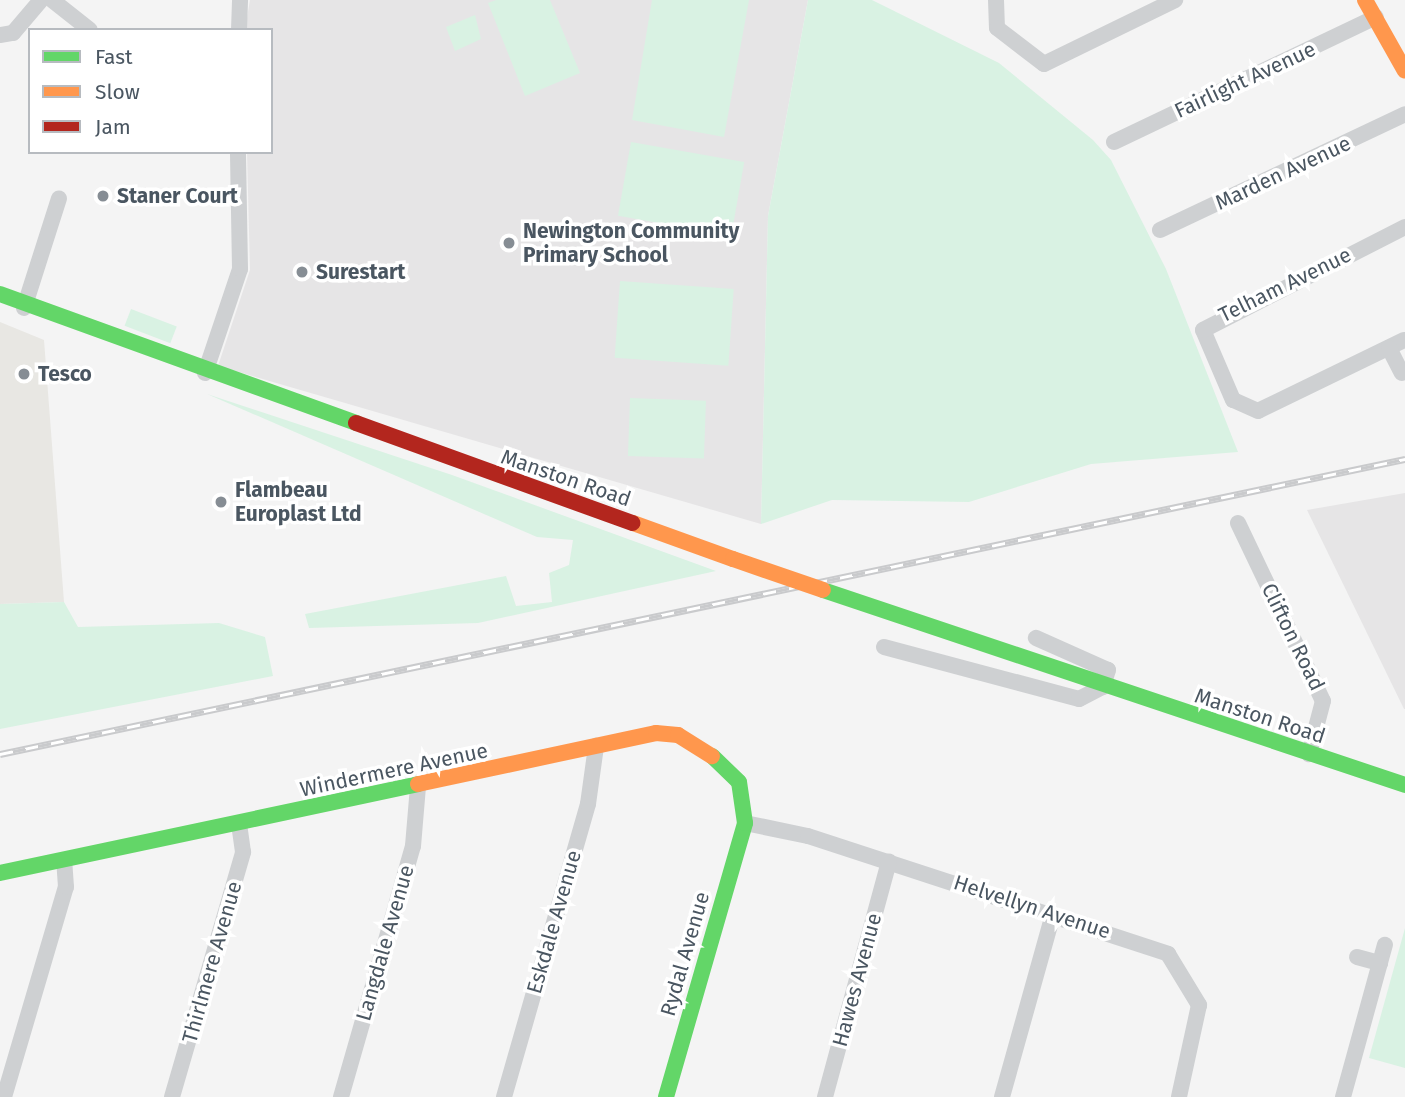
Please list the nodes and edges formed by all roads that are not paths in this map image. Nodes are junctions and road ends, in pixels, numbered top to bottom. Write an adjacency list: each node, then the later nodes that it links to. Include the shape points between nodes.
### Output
1 (41, 0): 10 (street, via 13,33)
2 (52, 0): 8 (street)
3 (996, 0): 4 (street, via 993,19 1002,35 1044,64)
4 (1175, 0)
5 (1365, 0): 7 (main road)
6 (238, 2): 9 (street)
7 (1376, 18): 11 (main road); 13 (street, Fairlight Avenue)
8 (87, 28)
9 (239, 28)
10 (0, 35)
11 (1405, 71)
12 (1405, 114): 17 (street, Marden Avenue)
13 (1114, 142)
14 (238, 154): 22 (street, via 240,269)
15 (59, 198): 19 (street)
16 (1405, 227): 21 (street, Telham Avenue, via 1203,330 1233,400 1258,411)
17 (1160, 230)
18 (0, 294): 19 (main road, Manston Road)
19 (13, 306): 22 (main road, Manston Road)
20 (1404, 340): 21 (street, Telham Avenue)
21 (1389, 348): 23 (street)
22 (205, 373): 27 (main road, Manston Road, bridge)
23 (1402, 373)
24 (1238, 523): 29 (street, Clifton Road, via 1323,701)
25 (1036, 638): 27 (street, via 1108,670)
26 (884, 647): 27 (street, via 1079,699)
27 (1102, 687): 29 (main road, Manston Road)
28 (596, 746): 31 (main road, Windermere Avenue); 32 (main road, Windermere Avenue, via 656,733 698,742 718,754 739,782); 44 (street, Eskdale Avenue, via 590,794)
29 (1309, 754): 30 (main road, Manston Road)
30 (1405, 785)
31 (418, 787): 33 (main road, Windermere Avenue); 43 (street, Langdale Avenue, via 413,846)
32 (746, 823): 35 (street, Helvellyn Avenue); 45 (main road, Rydal Avenue)
33 (239, 825): 34 (main road, Windermere Avenue); 42 (street, Thirlmere Avenue, via 243,852)
34 (64, 860): 36 (main road, Windermere Avenue); 41 (street, via 66,887)
35 (889, 862): 37 (street, Helvellyn Avenue); 46 (street, Hawes Avenue)
36 (0, 873)
37 (1053, 914): 47 (street); 48 (street, Helvellyn Avenue, via 1148,944 1180,966 1199,1015)
38 (1385, 945): 40 (street)
39 (1357, 957): 40 (street)
40 (1380, 963): 49 (street)
41 (4, 1097)
42 (173, 1097)
43 (341, 1097)
44 (504, 1097)
45 (666, 1097)
46 (825, 1097)
47 (1002, 1097)
48 (1179, 1097)
49 (1343, 1097)

